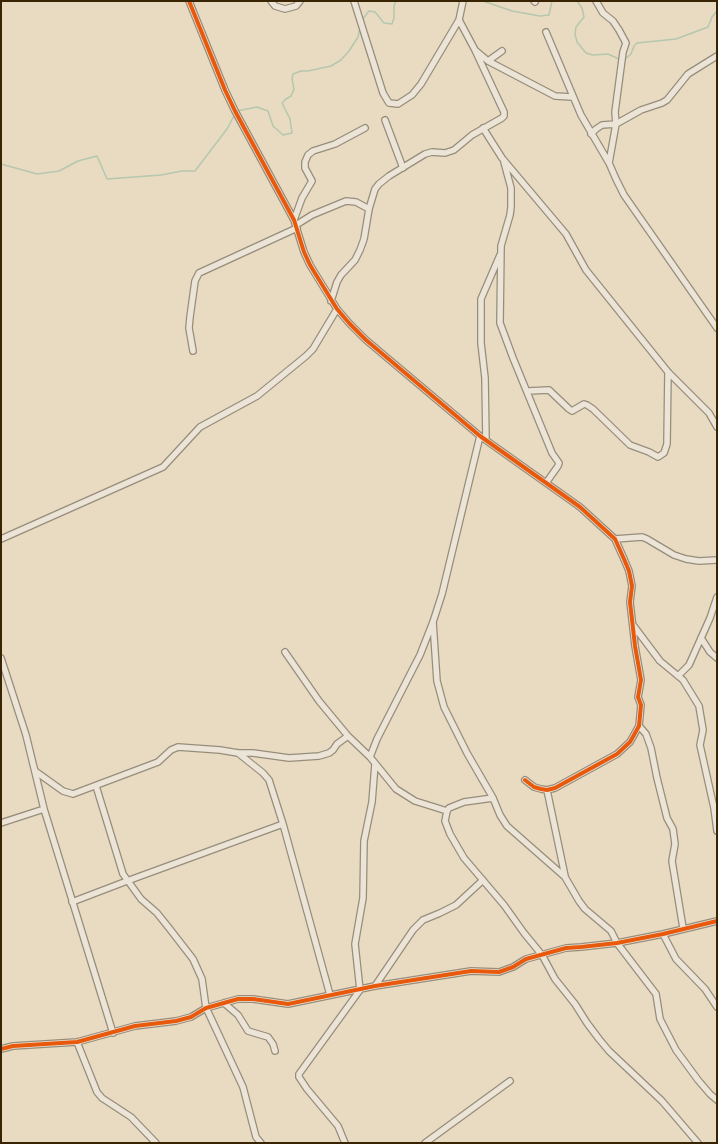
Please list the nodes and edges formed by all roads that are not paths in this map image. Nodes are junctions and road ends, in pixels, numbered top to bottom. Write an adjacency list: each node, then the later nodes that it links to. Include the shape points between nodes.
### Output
1 (189, 1): 23 (street, via 235,111)
2 (271, 1): 3 (street, via 275,6 285,9 296,6)
3 (300, 1)
4 (354, 1): 7 (street, via 383,93 389,103 393,104 402,103 417,89)
5 (463, 1): 7 (street)
6 (596, 1): 15 (street, via 603,13 613,21 625,42 615,112)
7 (459, 20): 9 (street)
8 (546, 32): 13 (street)
9 (475, 50): 12 (street); 17 (street, via 504,112 502,118)
10 (502, 51): 12 (street)
11 (717, 56): 15 (street, via 688,74 667,100 641,110)
12 (488, 61): 13 (street, via 555,96)
13 (572, 97): 18 (street)
14 (385, 120): 21 (street)
15 (616, 124): 18 (street, via 602,126); 20 (street)
16 (365, 128): 23 (street, via 308,155 305,168 312,181 302,198)
17 (483, 128): 19 (street); 21 (street, via 450,152 428,153)
18 (592, 134): 20 (street)
19 (502, 158): 24 (street, via 511,188 511,207 502,238); 29 (street, via 560,225 586,270)
20 (610, 163): 27 (street, via 624,195)
21 (403, 168): 22 (street, via 379,184)
22 (369, 209): 23 (street, via 356,202 346,201 312,215); 25 (street, via 360,250 355,260 340,275)
23 (296, 225): 25 (street, via 304,252); 28 (street, via 199,273 195,281 189,328)
24 (501, 253): 30 (street, via 500,323); 33 (street, via 484,289 480,310)
25 (331, 301): 26 (street)
26 (337, 309): 32 (street, via 366,340); 35 (street, via 306,356 257,396 200,427 163,467)
27 (717, 328)
28 (193, 351)
29 (668, 372): 30 (street, via 667,444 664,453 658,457 630,445 587,405 584,404 572,411 549,390); 31 (street, via 709,413)
30 (528, 391): 34 (street, via 552,453 559,463)
31 (717, 427)
32 (480, 436): 33 (street); 39 (street)
33 (486, 440): 34 (street)
34 (546, 483): 36 (street, via 580,507)
35 (1, 539)
36 (615, 539): 37 (street, via 642,537 686,559 699,562); 40 (street, via 629,571)
37 (717, 560)
38 (717, 597): 41 (street)
39 (433, 622): 49 (street, via 420,655); 55 (street, via 439,694 467,753)
40 (633, 625): 45 (street, via 660,661); 46 (street, via 641,683 638,697 641,705)
41 (702, 638): 44 (street); 45 (street, via 690,665)
42 (285, 652): 47 (street, via 319,701)
43 (1, 658): 51 (street)
44 (717, 658)
45 (678, 676): 60 (street, via 693,695 701,714 703,730 700,745)
46 (639, 726): 54 (street, via 630,742 617,754); 66 (street, via 646,734 651,748 666,818 673,829 675,844 672,861)
47 (348, 736): 48 (street, via 331,752 319,756 289,758); 49 (street)
48 (238, 753): 53 (street, via 178,747 158,762); 59 (street, via 269,780)
49 (370, 757): 50 (street)
50 (375, 764): 57 (street, via 396,789 415,802); 71 (street, via 372,802 364,841 363,898 355,944)
51 (35, 771): 53 (street, via 69,794); 56 (street)
52 (524, 780): 54 (street, via 534,787)
53 (96, 786): 63 (street, via 117,858)
54 (547, 790): 61 (street)
55 (494, 798): 57 (street, via 464,802); 61 (street, via 507,826)
56 (44, 809): 58 (street); 64 (street)
57 (447, 811): 62 (street, via 445,821 450,834 464,858)
58 (1, 823)
59 (284, 824): 63 (street); 72 (street)
60 (717, 831)
61 (565, 877): 68 (street, via 579,901 611,931)
62 (483, 880): 69 (street); 70 (street, via 456,905 423,920 396,954)
63 (128, 881): 64 (street); 74 (street, via 141,900 165,923 193,959 202,979)
64 (72, 902): 76 (street)
65 (717, 921): 66 (street)
66 (683, 928): 67 (street)
67 (663, 934): 68 (street); 75 (street, via 676,959 705,988)
68 (618, 943): 69 (street, via 567,947); 81 (street, via 656,994 660,1019 676,1050 698,1080)
69 (542, 955): 70 (street, via 526,959 499,972 471,971); 87 (street, via 555,979 609,1051 662,1101)
70 (376, 986): 71 (street)
71 (360, 990): 72 (street); 85 (street, via 299,1074 307,1089 338,1126)
72 (330, 995): 73 (street, via 288,1004 246,999)
73 (224, 1003): 74 (street); 79 (street, via 238,1015 248,1031 268,1037)
74 (206, 1008): 76 (street, via 184,1019); 82 (street, via 243,1087)
75 (717, 1008)
76 (113, 1032): 77 (street)
77 (77, 1042): 78 (street); 83 (street, via 97,1092 132,1117)
78 (1, 1049)
79 (275, 1051)
80 (510, 1081): 86 (street)
81 (717, 1100)
82 (255, 1140): 84 (street)
83 (156, 1143)
84 (261, 1143)
85 (345, 1143)
86 (425, 1143)
87 (698, 1143)

